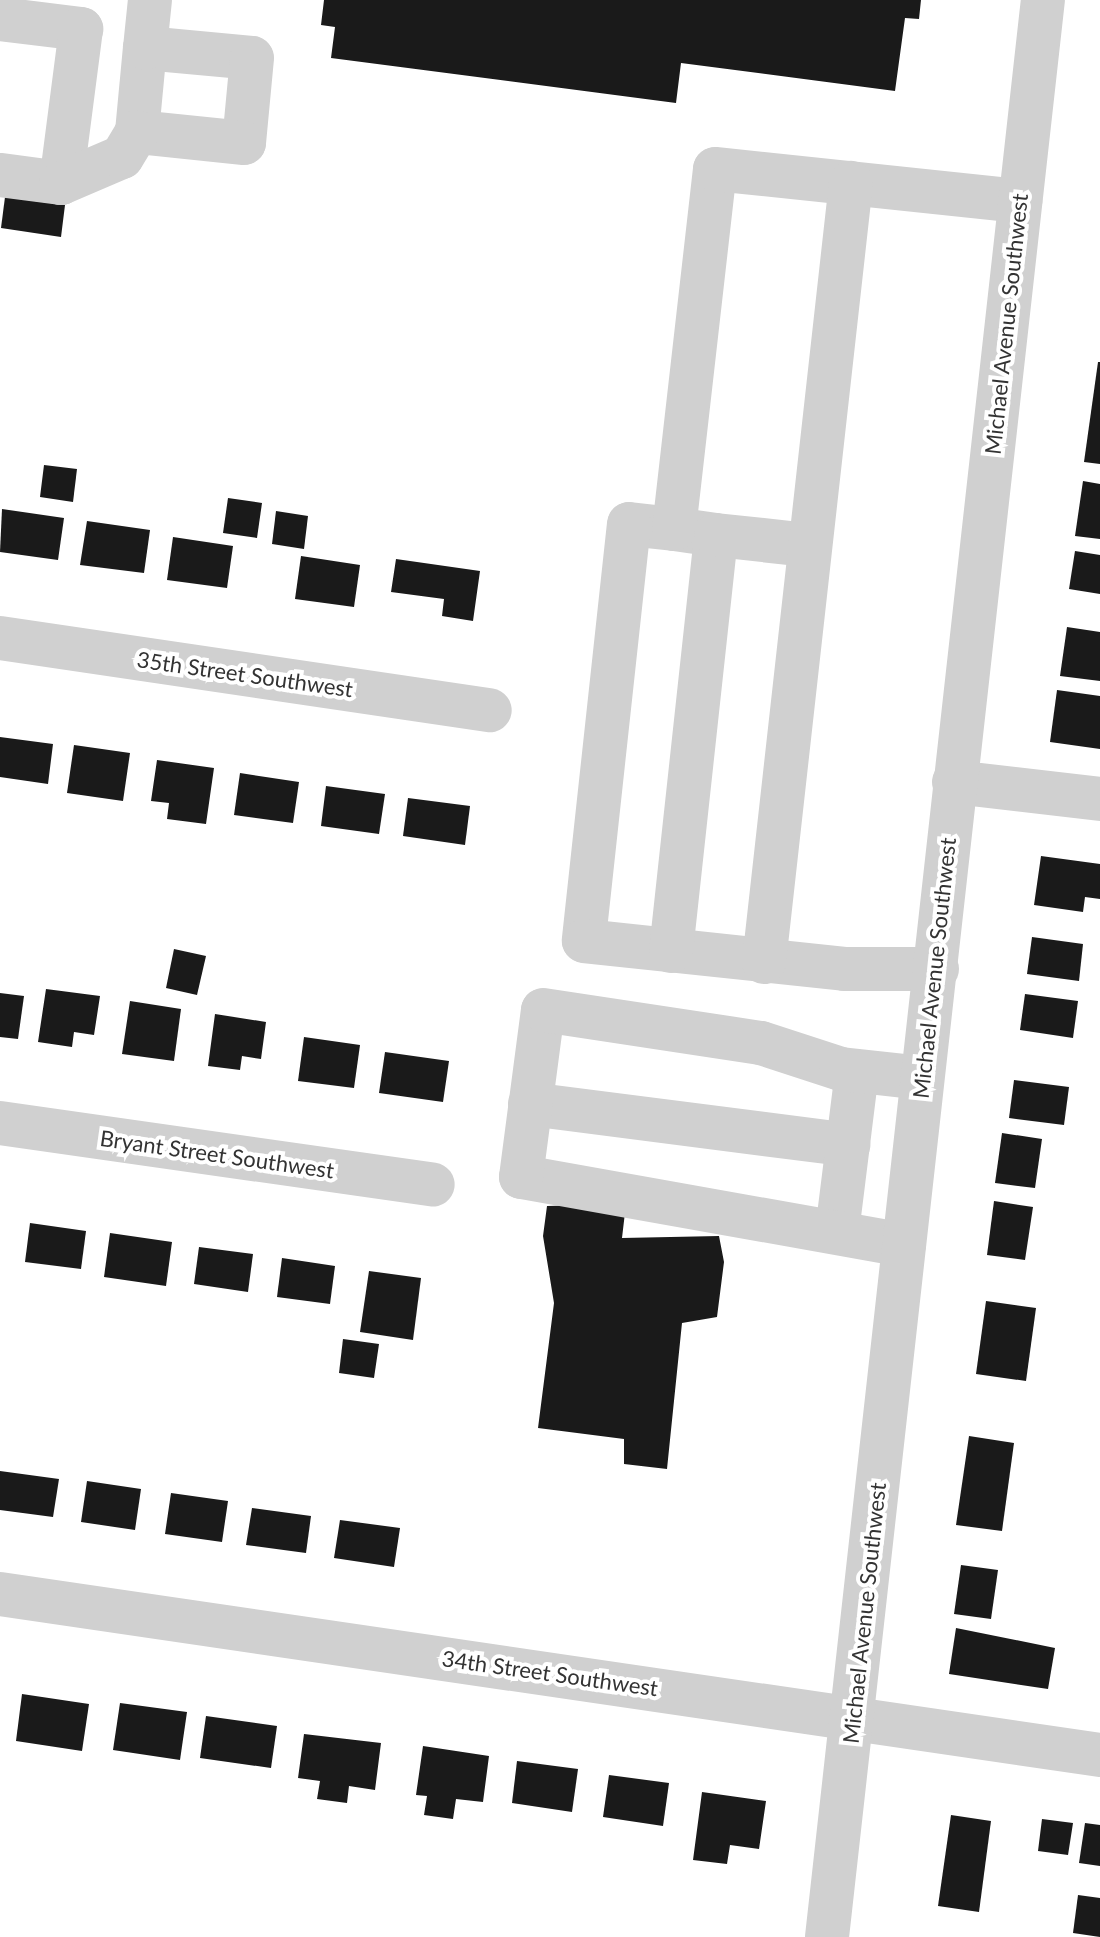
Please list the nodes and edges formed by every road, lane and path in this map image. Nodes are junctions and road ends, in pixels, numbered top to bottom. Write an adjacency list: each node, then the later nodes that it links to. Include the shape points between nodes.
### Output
1 (150, 0): 4 (street)
2 (1043, 0): 9 (street, Michael Avenue Southwest)
3 (0, 19): 7 (street, via 81,29)
4 (145, 48): 5 (street); 5 (street, via 252,58 244,143)
5 (137, 132): 7 (street, via 122,157)
6 (0, 175): 7 (street)
7 (61, 183)
8 (851, 183): 9 (street); 10 (street, via 715,169); 11 (street)
9 (1020, 201): 14 (street, Michael Avenue Southwest)
10 (695, 532): 11 (street); 16 (street); 16 (street, via 629,524 584,941)
11 (808, 545): 17 (street)
12 (0, 638): 13 (street, 35th Street Southwest)
13 (490, 710)
14 (954, 782): 15 (street); 18 (street, Michael Avenue Southwest)
15 (1100, 799)
16 (671, 951): 17 (street)
17 (764, 962): 18 (street)
18 (937, 969): 20 (street, Michael Avenue Southwest)
19 (857, 1071): 20 (street); 21 (street, via 761,1043 543,1010); 23 (street)
20 (922, 1078): 26 (street, Michael Avenue Southwest)
21 (530, 1104): 23 (street); 25 (street, via 521,1177)
22 (0, 1123): 24 (street, Bryant Street Southwest)
23 (848, 1145): 25 (street)
24 (433, 1185)
25 (837, 1232): 26 (street)
26 (904, 1245): 28 (street, Michael Avenue Southwest)
27 (0, 1594): 28 (street, 34th Street Southwest)
28 (853, 1717): 29 (street, 34th Street Southwest); 30 (street, Michael Avenue Southwest)
29 (1100, 1755)
30 (827, 1937)

